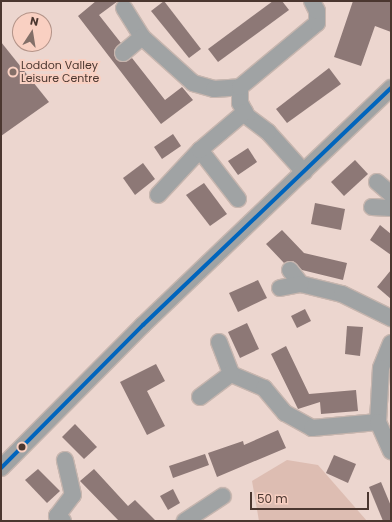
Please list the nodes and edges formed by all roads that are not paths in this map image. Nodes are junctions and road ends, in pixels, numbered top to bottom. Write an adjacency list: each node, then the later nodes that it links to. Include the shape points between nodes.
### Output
1 (312, 1): 5 (street, via 317,11 317,23)
2 (124, 8): 3 (street)
3 (142, 37): 4 (street); 5 (street, via 193,83 214,89)
4 (123, 53)
5 (240, 87): 7 (street, via 240,103)
6 (391, 88): 9 (street)
7 (245, 112): 8 (street); 9 (street)
8 (200, 150): 12 (street); 13 (street)
9 (304, 172): 27 (street, via 143,324)
10 (377, 182): 11 (street)
11 (391, 194)
12 (158, 195)
13 (238, 199)
14 (372, 207): 15 (street)
15 (391, 208)
16 (290, 270): 17 (street)
17 (301, 284): 18 (street); 19 (street, via 342,294)
18 (280, 288)
19 (391, 318)
20 (219, 342): 22 (street)
21 (391, 343): 24 (street, via 382,368)
22 (230, 374): 23 (street); 24 (street, via 264,388 285,413 312,428)
23 (200, 397)
24 (378, 422): 25 (street)
25 (391, 451)
26 (65, 460): 29 (street, via 73,495 57,516)
27 (1, 468)
28 (223, 496): 30 (street)
29 (63, 521)
30 (185, 521)

